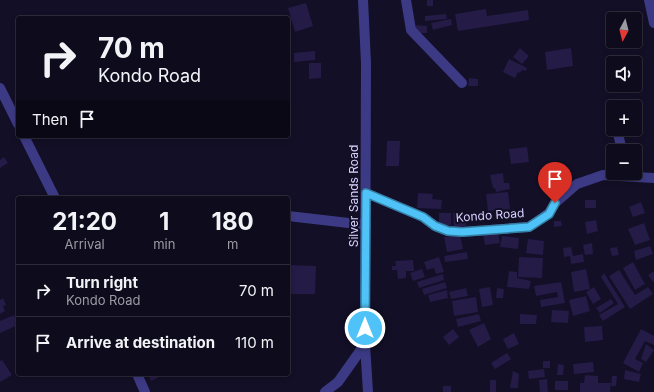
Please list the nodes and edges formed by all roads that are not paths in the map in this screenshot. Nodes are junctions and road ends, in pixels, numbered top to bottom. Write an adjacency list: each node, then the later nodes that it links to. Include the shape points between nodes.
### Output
1 (362, 0): 12 (street, Silver Sands Road, via 366,63)
2 (406, 0): 5 (street, via 410,30)
3 (649, 0): 4 (street)
4 (654, 23)
5 (462, 83)
6 (0, 88): 7 (street)
7 (16, 120)
8 (25, 138): 13 (street)
9 (606, 175): 12 (street, Kondo Road, via 577,184 555,203 549,214 529,227 448,231 423,217)
10 (642, 177): 11 (street, Kondo Road)
11 (654, 178)
12 (366, 193): 15 (street, Silver Sands Road)
13 (54, 196)
14 (290, 216): 15 (street)
15 (366, 225): 16 (street, Silver Sands Road)
16 (365, 344): 19 (street, via 338,382); 20 (street, Silver Sands Road)
17 (138, 376): 18 (street)
18 (145, 392)
19 (325, 392)
20 (368, 392)

